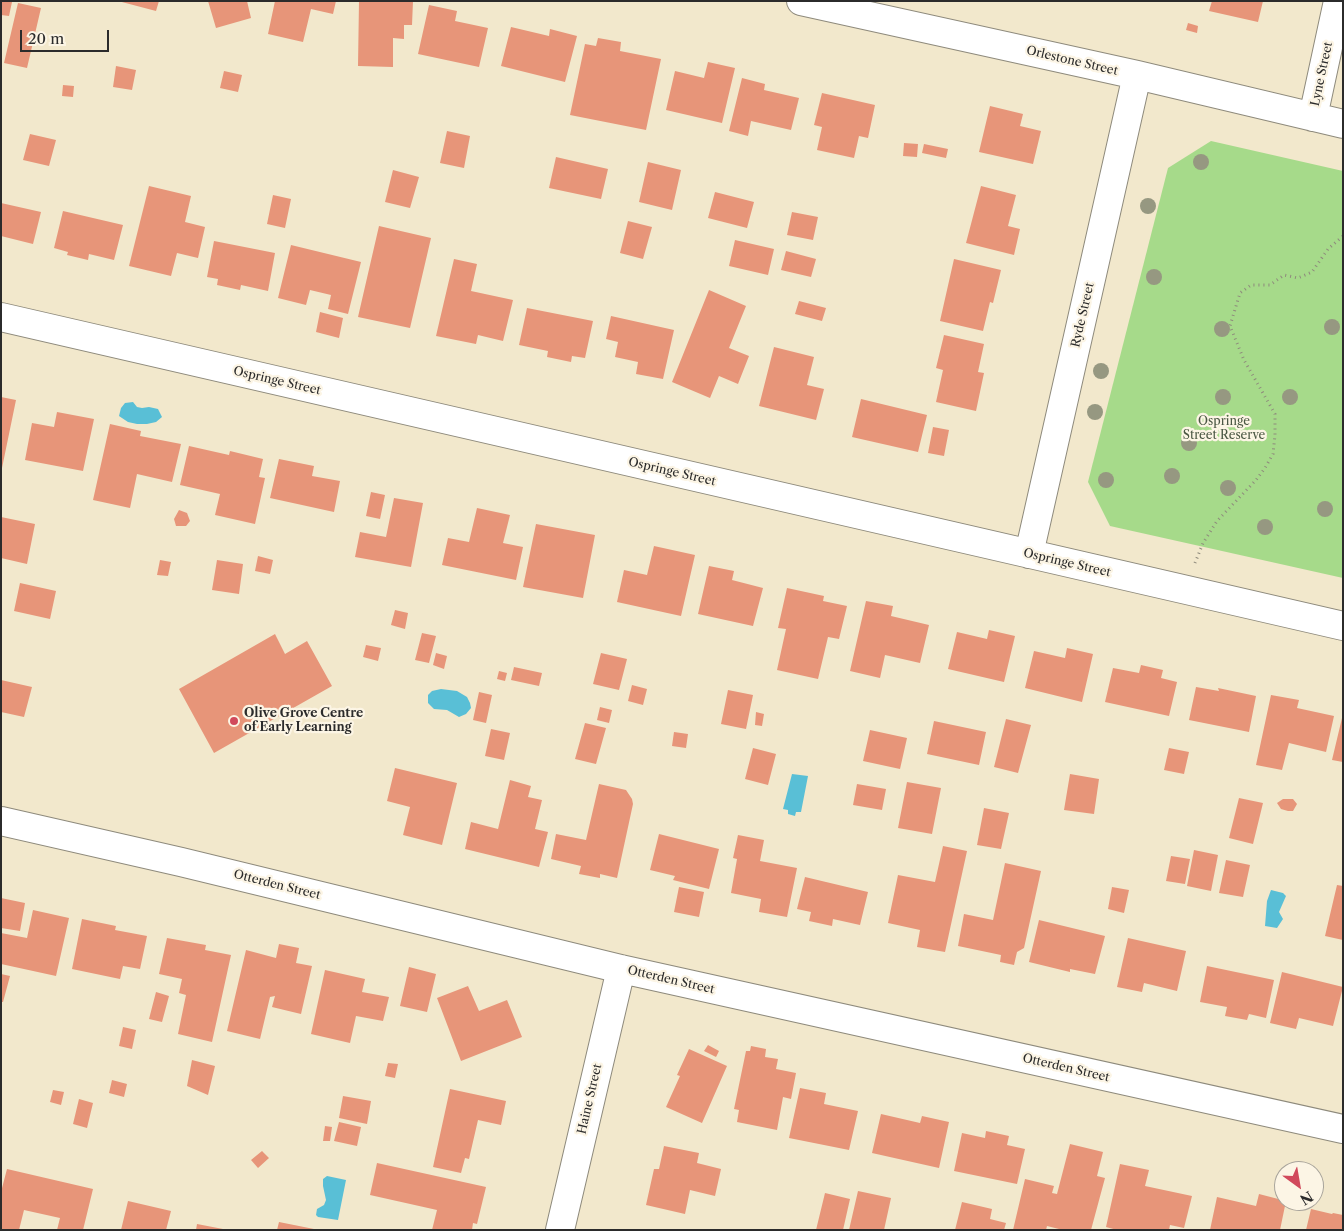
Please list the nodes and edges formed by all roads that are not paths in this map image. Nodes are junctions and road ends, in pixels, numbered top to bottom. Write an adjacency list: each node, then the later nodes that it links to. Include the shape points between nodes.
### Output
1 (801, 1): 3 (street, Orlestone Street)
2 (1338, 1): 4 (street, Lyne Street)
3 (1137, 76): 4 (street, Orlestone Street); 7 (street, Ryde Street)
4 (1313, 117): 5 (street, Orlestone Street)
5 (1343, 124)
6 (1, 317): 7 (street, Ospringe Street)
7 (1028, 554): 8 (street, Ospringe Street)
8 (1343, 626)
9 (1, 821): 10 (street, Otterden Street)
10 (621, 969): 11 (street, Otterden Street); 12 (street, Haine Street)
11 (1343, 1129)
12 (560, 1230)

